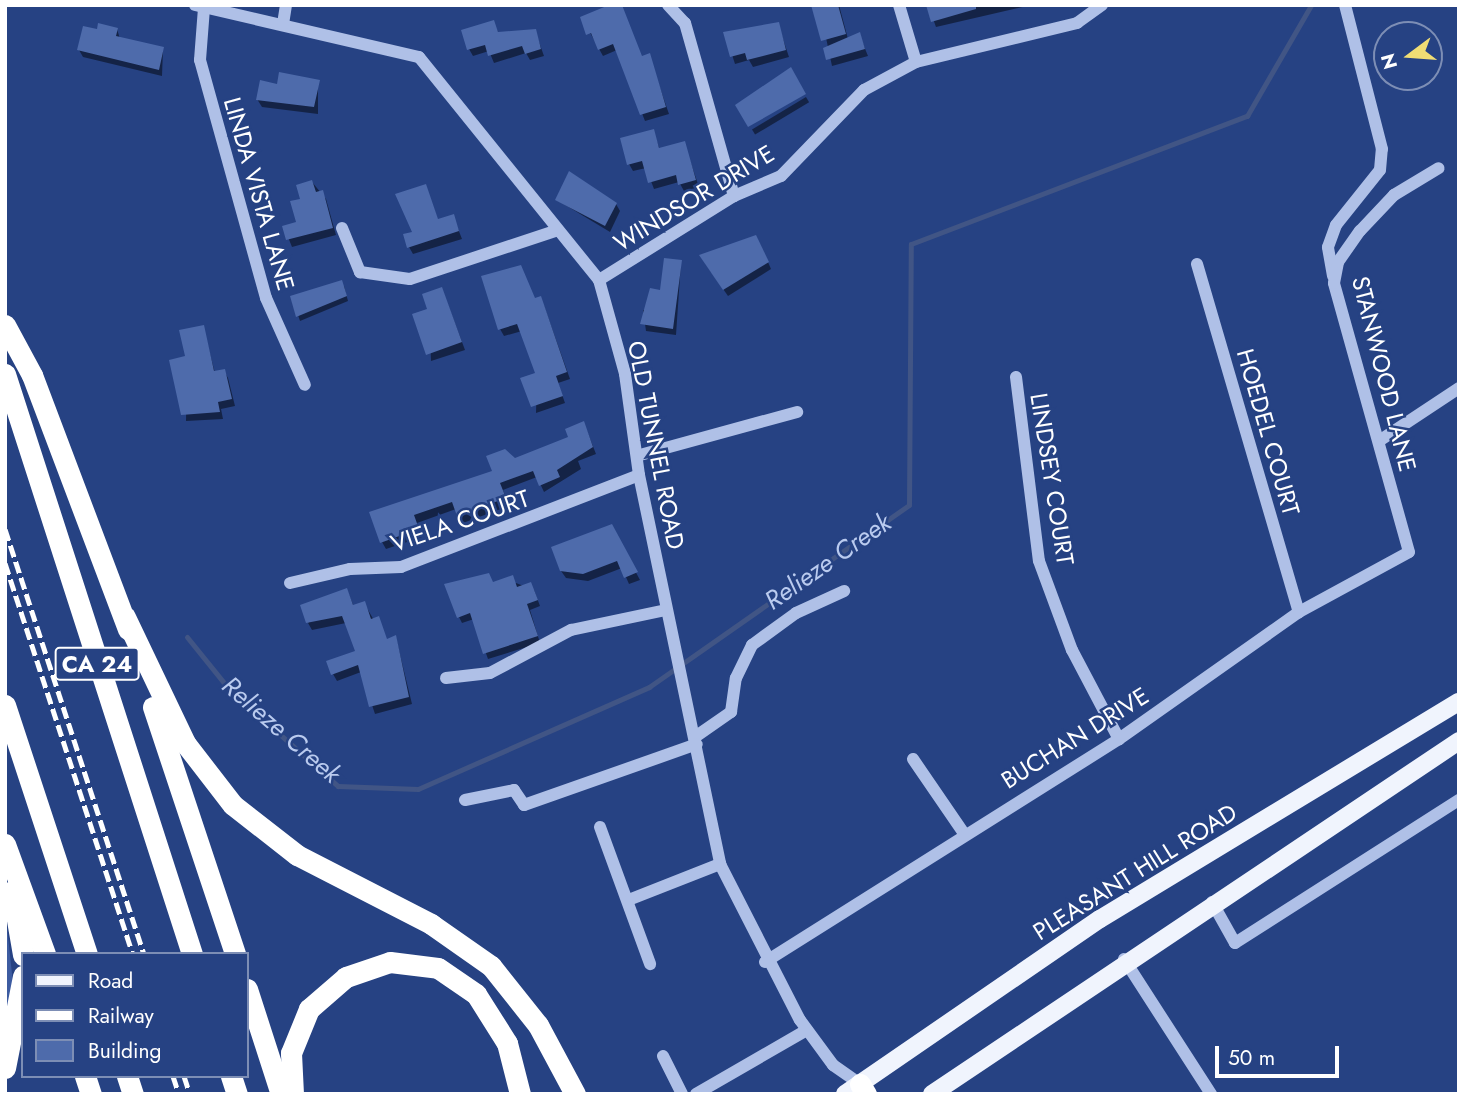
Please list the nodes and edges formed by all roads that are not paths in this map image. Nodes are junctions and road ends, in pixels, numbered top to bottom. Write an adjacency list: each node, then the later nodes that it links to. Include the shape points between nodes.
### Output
1 (286, 5): 7 (street)
2 (668, 5): 10 (street, via 685,23)
3 (899, 5): 8 (street)
4 (1102, 5): 8 (street, WINDSOR DRIVE, via 1077,23)
5 (1345, 5): 15 (street, via 1382,149 1380,170 1354,198 1328,247)
6 (200, 6): 7 (street, OLD TUNNEL ROAD); 19 (street, LINDA VISTA LANE, via 200,60 266,298)
7 (283, 24): 12 (street, OLD TUNNEL ROAD, via 419,57)
8 (916, 62): 10 (street, WINDSOR DRIVE, via 863,90 781,176)
9 (1439, 167): 15 (street, STANWOOD LANE, via 1394,195 1360,231 1338,262)
10 (734, 196): 14 (street, WINDSOR DRIVE)
11 (342, 228): 12 (street, via 360,272 410,279)
12 (558, 230): 14 (street, OLD TUNNEL ROAD)
13 (1197, 264): 29 (street, HOEDEL COURT)
14 (598, 280): 23 (street, OLD TUNNEL ROAD)
15 (1334, 283): 22 (street, STANWOOD LANE)
16 (5, 325): 30 (highway, via 32,375)
17 (5, 374): 50 (highway, CA 24)
18 (1016, 377): 34 (street, LINDSEY COURT, via 1039,561 1072,650)
19 (304, 385)
20 (1459, 387): 22 (street)
21 (797, 412): 23 (street)
22 (1379, 442): 25 (street, STANWOOD LANE)
23 (640, 455): 24 (street, OLD TUNNEL ROAD)
24 (639, 475): 26 (street, VIELA COURT, via 401,567 350,569); 28 (street, OLD TUNNEL ROAD)
25 (1409, 552): 29 (street, BUCHAN DRIVE)
26 (290, 583)
27 (844, 591): 35 (street, via 796,613 752,645 736,678 731,712)
28 (666, 610): 31 (street, via 571,630 490,673); 35 (street, OLD TUNNEL ROAD)
29 (1299, 612): 34 (street, BUCHAN DRIVE)
30 (125, 617): 51 (highway); 61 (highway, via 185,743 233,805 297,855 431,924 491,966 524,1003)
31 (446, 678)
32 (1459, 702): 60 (main road, PLEASANT HILL ROAD, via 1100,919)
33 (5, 705): 49 (highway)
34 (1119, 739): 41 (street, BUCHAN DRIVE)
35 (696, 741): 38 (street, via 524,805 514,790); 43 (street, OLD TUNNEL ROAD)
36 (1459, 741): 46 (main road)
37 (913, 759): 41 (street)
38 (466, 800)
39 (1459, 800): 46 (street, via 1236,943)
40 (600, 827): 45 (street)
41 (963, 832): 53 (street, BUCHAN DRIVE)
42 (5, 844): 48 (highway)
43 (720, 864): 45 (street); 53 (street, OLD TUNNEL ROAD)
44 (5, 865): 47 (highway)
45 (631, 899): 54 (street)
46 (1212, 902): 52 (main road)
47 (22, 952)
48 (44, 952)
49 (86, 952)
50 (191, 952)
51 (234, 952)
52 (1124, 959): 67 (main road); 68 (street)
53 (765, 962): 57 (street, OLD TUNNEL ROAD)
54 (649, 964)
55 (21, 986): 59 (highway)
56 (248, 992): 62 (highway)
57 (807, 1030): 60 (street, OLD TUNNEL ROAD); 66 (street)
58 (663, 1056): 65 (street)
59 (5, 1068)
60 (857, 1091)
61 (575, 1093)
62 (281, 1094)
63 (293, 1094): 64 (highway, via 291,1053 309,1009 346,976 390,962 438,968 476,994 507,1043)
64 (520, 1094)
65 (682, 1094)
66 (696, 1094)
67 (932, 1094)
68 (1211, 1094)

